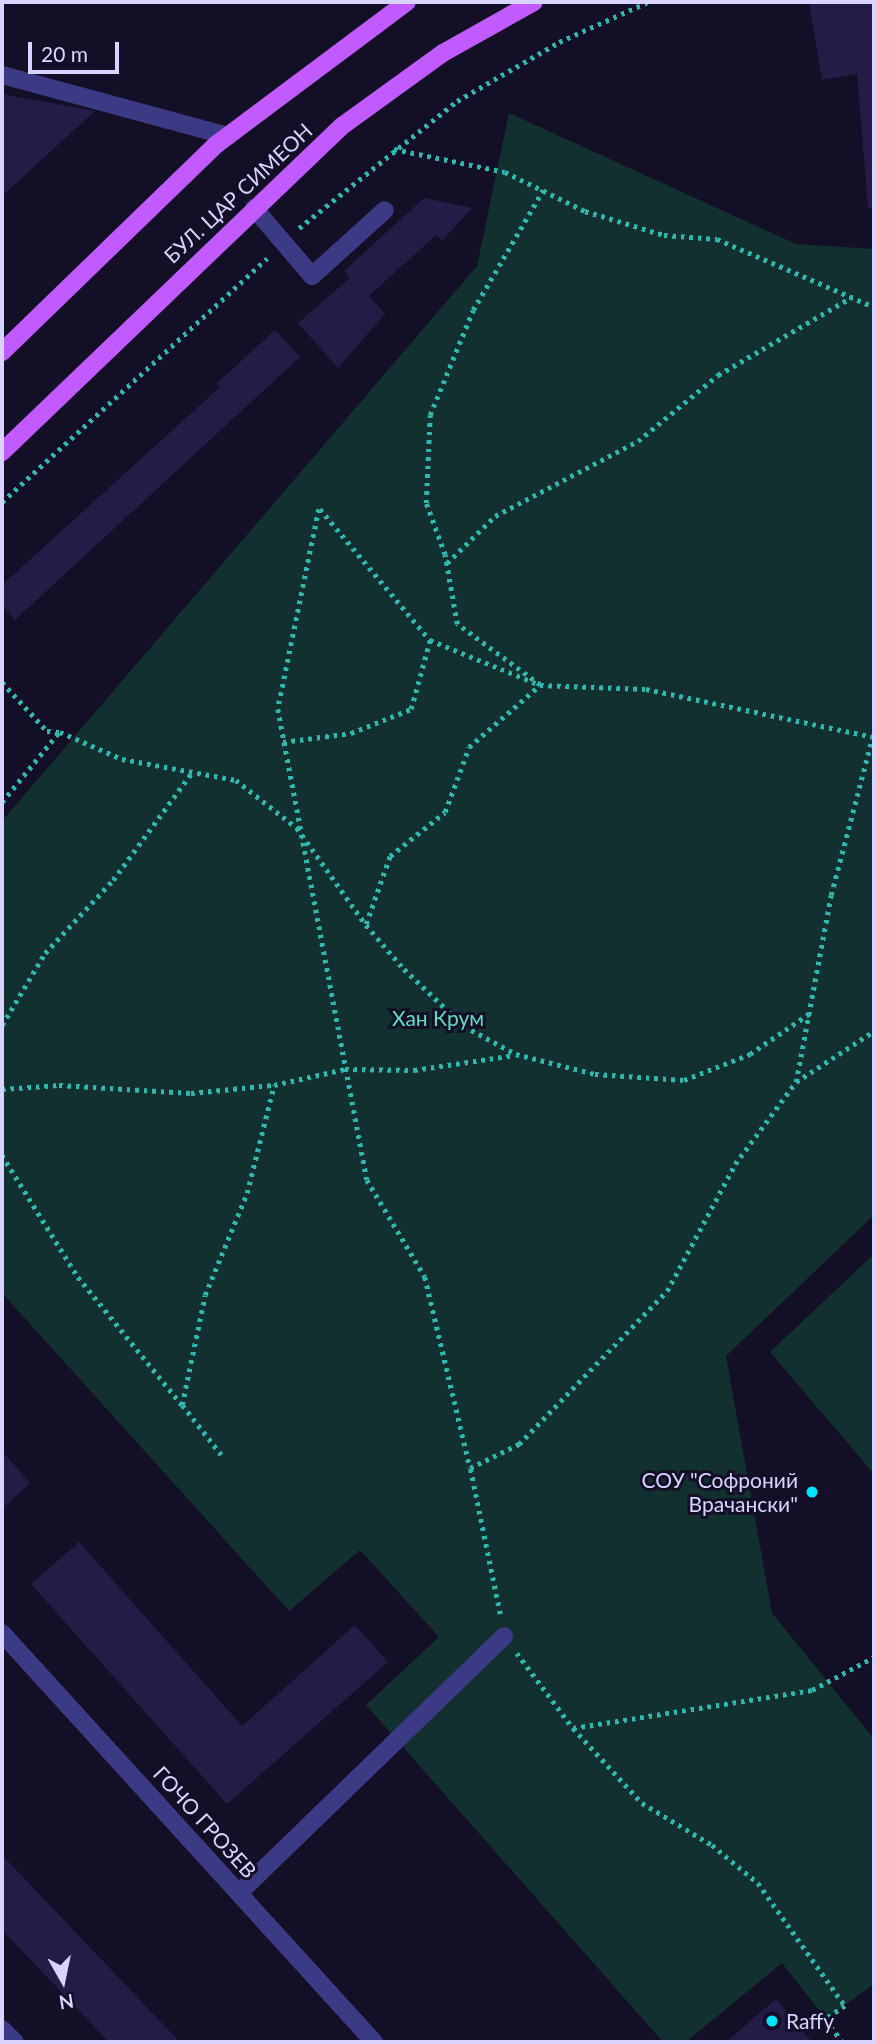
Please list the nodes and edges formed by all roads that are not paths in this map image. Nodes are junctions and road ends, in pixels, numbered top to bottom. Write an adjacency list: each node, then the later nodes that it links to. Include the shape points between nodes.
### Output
1 (407, 2): 4 (main road, БУЛ. ЦАР СИМЕОН)
2 (534, 2): 5 (main road, БУЛ. ЦАР СИМЕОН, via 443,53 342,127)
3 (2, 75): 4 (street)
4 (228, 136): 7 (main road, БУЛ. ЦАР СИМЕОН)
5 (254, 208): 6 (street, via 312,276); 8 (main road, БУЛ. ЦАР СИМЕОН)
6 (385, 210)
7 (2, 352)
8 (2, 452)
9 (2, 1633): 11 (street, ГОЧО ГРОЗЕВ)
10 (504, 1636): 11 (street)
11 (239, 1894): 14 (street, ГОЧО ГРОЗЕВ)
12 (2, 2029): 13 (street)
13 (15, 2042)
14 (374, 2042)

